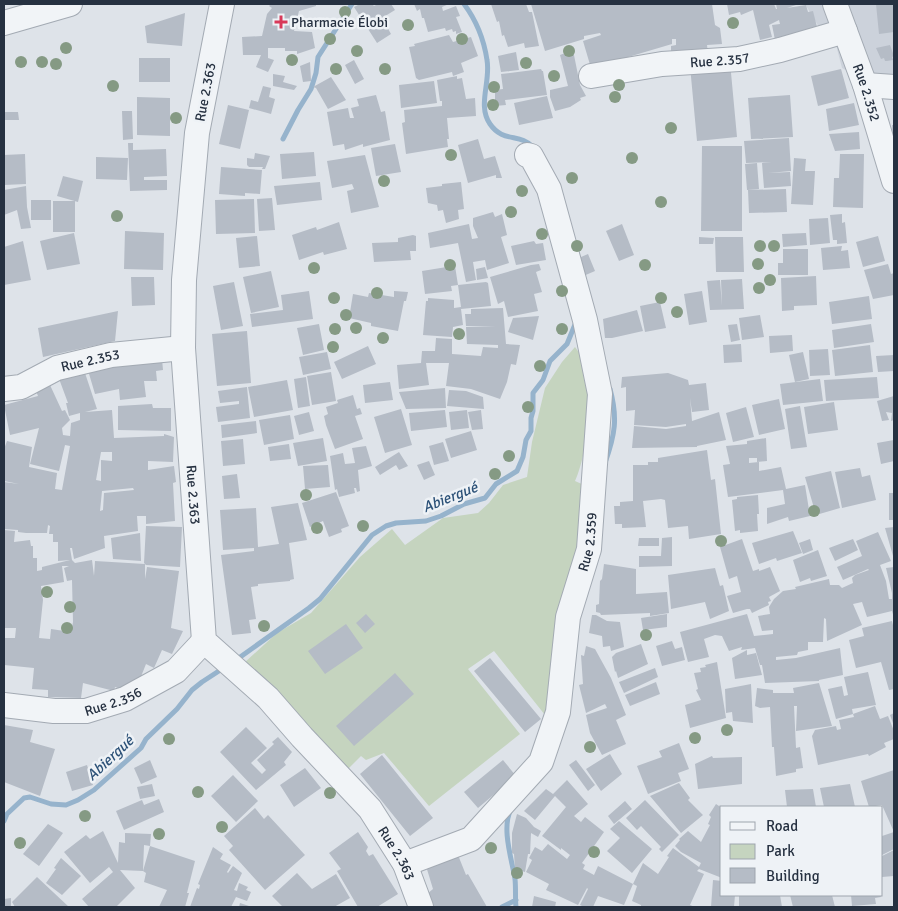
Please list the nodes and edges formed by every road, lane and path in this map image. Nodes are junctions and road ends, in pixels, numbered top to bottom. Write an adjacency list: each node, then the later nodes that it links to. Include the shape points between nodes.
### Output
1 (70, 4): 4 (street)
2 (222, 4): 11 (street, Rue 2.363, via 197,133 184,280)
3 (835, 4): 5 (street, Rue 2.352)
4 (4, 23)
5 (845, 31): 6 (street, Rue 2.357, via 739,58 662,64); 7 (street, Rue 2.352)
6 (591, 76)
7 (865, 85): 8 (street); 10 (street, Rue 2.352)
8 (894, 86)
9 (527, 155): 15 (street, Rue 2.359, via 531,156 549,189 586,320 600,394 590,549 568,617 558,712 541,762 471,839)
10 (894, 181)
11 (183, 348): 12 (street, Rue 2.353, via 110,355 57,368 21,388); 13 (street, Rue 2.363)
12 (4, 389)
13 (204, 641): 14 (street, Rue 2.356, via 176,671 126,699 86,712); 15 (street, Rue 2.363, via 268,698 370,809)
14 (4, 705)
15 (405, 864): 16 (street, Rue 2.363)
16 (421, 907)

